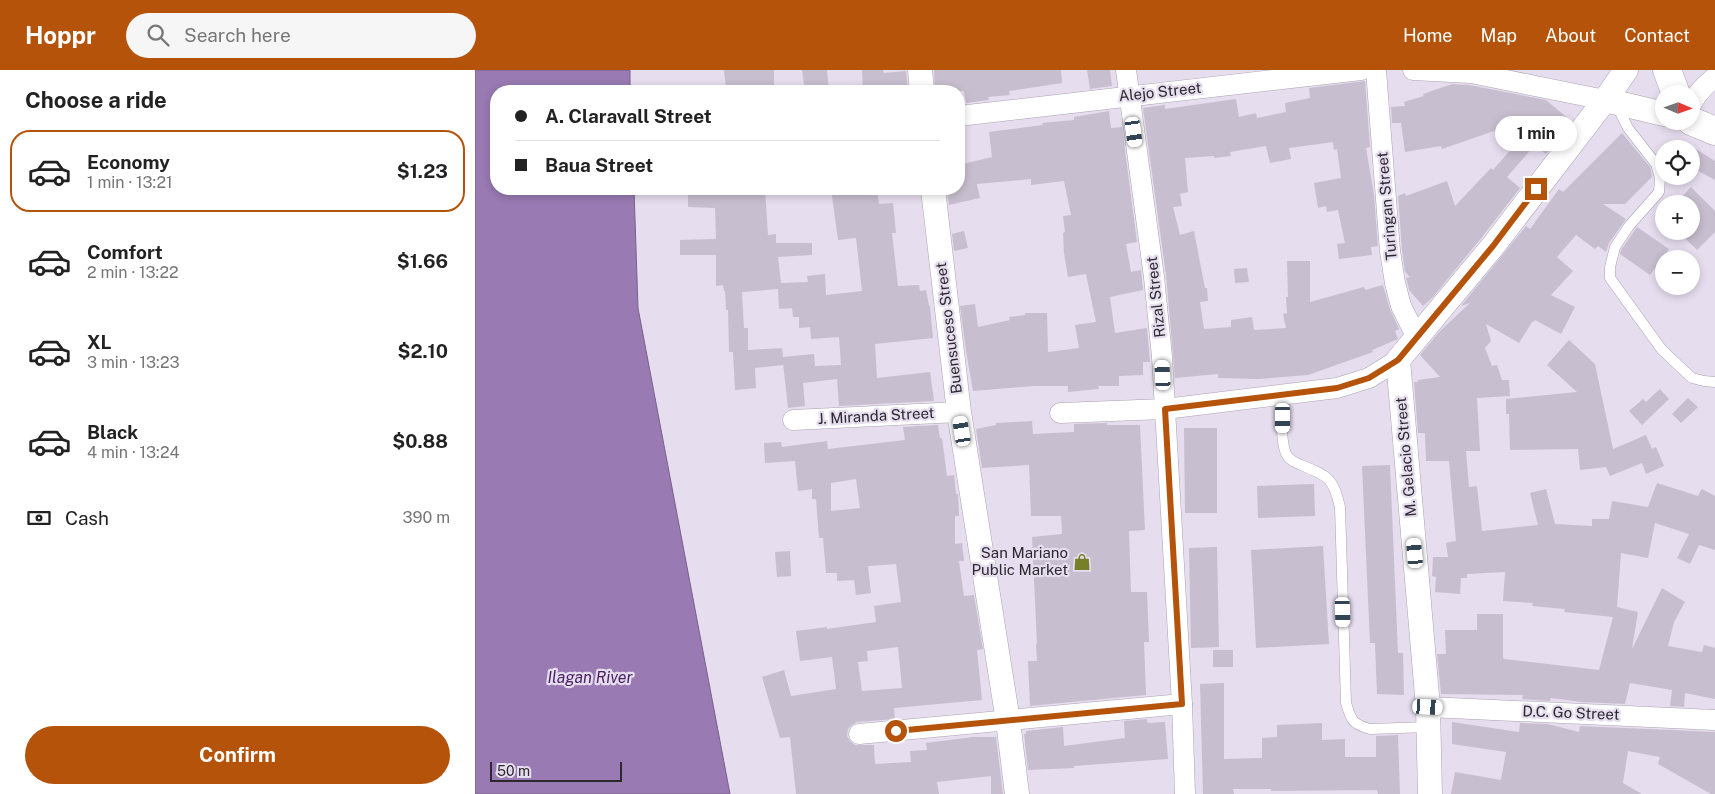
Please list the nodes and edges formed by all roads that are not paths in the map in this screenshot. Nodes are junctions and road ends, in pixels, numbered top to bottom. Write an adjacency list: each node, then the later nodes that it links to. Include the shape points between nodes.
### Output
1 (920, 70): 9 (street)
2 (1126, 70): 12 (street, Rizal Street)
3 (1361, 70): 12 (street, Alejo Street)
4 (1377, 70): 19 (street, Turingan Street, via 1390,251 1401,306)
5 (1413, 70): 13 (street, via 1471,73)
6 (1626, 70): 13 (street)
7 (1667, 70): 10 (main road)
8 (1715, 78): 11 (street)
9 (921, 85)
10 (1673, 85)
11 (1700, 91)
12 (1129, 96): 15 (street, Alejo Street); 23 (street, Rizal Street, via 1154,277)
13 (1610, 101): 14 (street); 19 (street); 21 (lane, via 1656,164 1660,178 1659,192 1615,247 1609,267 1610,278 1662,350 1692,378)
14 (1655, 112)
15 (965, 115)
16 (1700, 125): 17 (main road)
17 (1715, 131)
18 (934, 195): 24 (street, Buensuceso Street)
19 (1417, 338): 20 (street)
20 (1398, 360): 22 (street, via 1369,378 1337,388); 28 (street, M. Gelacio Street)
21 (1715, 382)
22 (1282, 395): 23 (street); 28 (lane, via 1283,439 1288,457 1328,478 1335,487 1340,507 1346,703 1351,719 1370,729)
23 (1165, 409): 25 (street); 27 (street, Rizal Street)
24 (959, 412): 26 (street, J. Miranda Street); 30 (street, Buensuceso Street)
25 (1060, 413)
26 (793, 420)
27 (1182, 704): 30 (street); 33 (street, Rizal Street)
28 (1428, 717): 29 (street, D.C. Go Street); 34 (street, M. Gelacio Street)
29 (1715, 720)
30 (1008, 721): 31 (street); 32 (street, Buensuceso Street)
31 (859, 734)
32 (1017, 794)
33 (1185, 794)
34 (1430, 794)

